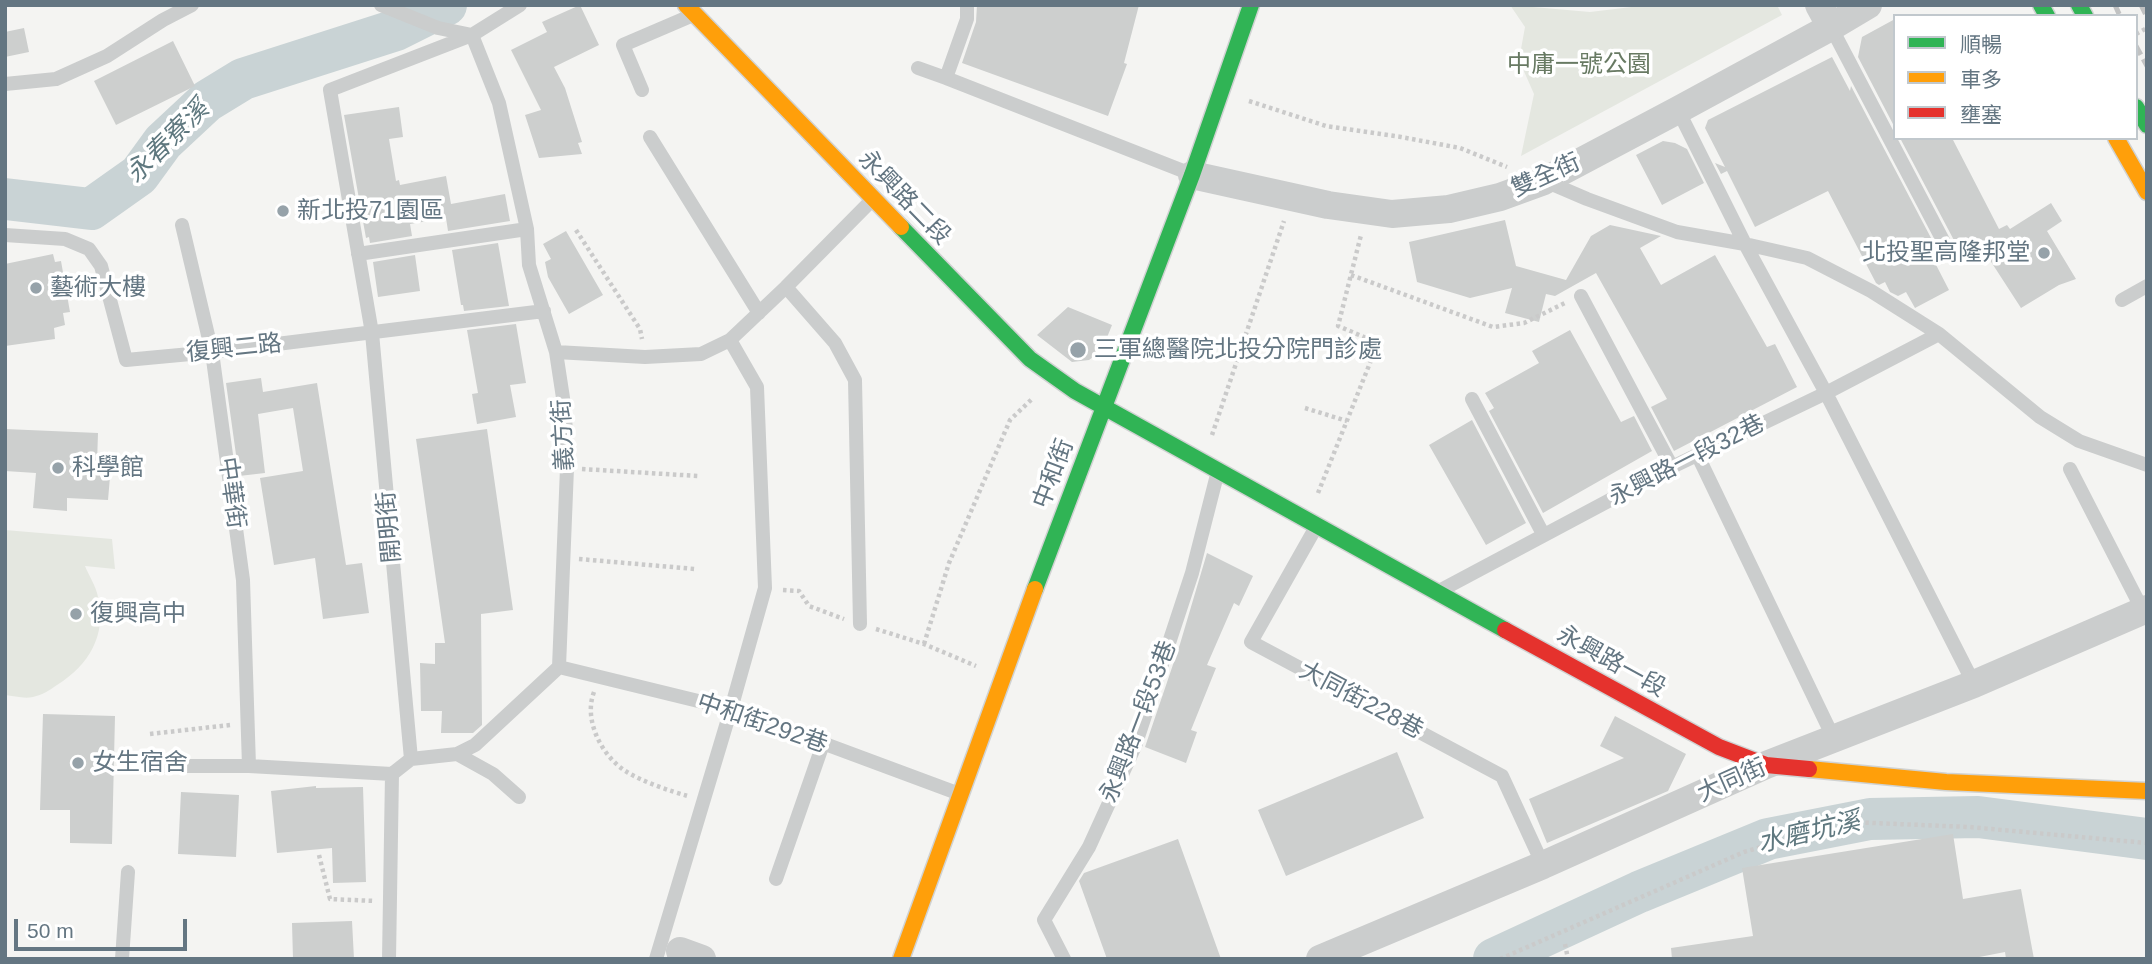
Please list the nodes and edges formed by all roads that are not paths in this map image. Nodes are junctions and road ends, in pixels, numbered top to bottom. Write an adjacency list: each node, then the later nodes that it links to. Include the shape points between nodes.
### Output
1 (192, 5): 12 (lane, via 107,56 56,79)
2 (520, 5): 9 (lane)
3 (967, 5): 11 (lane, via 967,19)
4 (1868, 5): 8 (street, 雙全街)
5 (386, 6): 9 (lane, via 438,28)
6 (1245, 7): 17 (street, 中和街)
7 (690, 10): 13 (lane, via 623,45); 20 (street, 永興路二段)
8 (1825, 16): 14 (street, 雙全街); 25 (lane)
9 (472, 35): 22 (lane, 義方街, via 499,103); 26 (lane, 開明街, via 330,90)
10 (918, 68): 11 (lane)
11 (946, 78): 17 (lane)
12 (5, 84)
13 (642, 90)
14 (1678, 110): 18 (street, 雙全街); 24 (lane)
15 (650, 137): 32 (lane)
16 (2117, 140): 19 (street)
17 (1192, 175): 18 (street, 雙全街, via 1392,214 1449,209); 40 (street, 中和街)
18 (1544, 181): 24 (lane, via 1677,232)
19 (2147, 192)
20 (873, 199): 28 (lane); 40 (street, 永興路二段, via 1030,359)
21 (182, 225): 36 (lane, 中華街)
22 (527, 229): 26 (lane); 31 (lane, 義方街, via 530,265)
23 (5, 235): 36 (lane, 復興二路, via 65,239 89,249 101,266 126,360)
24 (1745, 244): 34 (lane, via 1807,258); 38 (lane)
25 (1948, 250)
26 (358, 254): 33 (lane, 開明街)
27 (2147, 286): 30 (lane)
28 (786, 287): 32 (lane); 50 (lane, via 835,343 855,380)
29 (1581, 296): 43 (lane)
30 (2122, 300)
31 (544, 311): 33 (lane, 復興二路); 37 (lane, 義方街)
32 (759, 313): 35 (lane)
33 (372, 333): 36 (lane, 復興二路); 57 (lane, 開明街)
34 (1939, 334): 38 (lane, 永興路一段32巷); 42 (lane, via 2040,417 2080,441)
35 (730, 340): 37 (lane, via 701,354 645,357); 53 (lane, via 757,387 765,588)
36 (212, 352): 60 (lane, 中華街, via 243,580)
37 (556, 352): 51 (lane, 義方街, via 567,468)
38 (1826, 393): 41 (lane, 永興路一段32巷); 52 (lane)
39 (1472, 399): 47 (lane)
40 (1103, 407): 45 (street, 永興路一段); 63 (street, 中和街)
41 (1697, 454): 43 (lane, 永興路一段32巷); 54 (lane)
42 (2147, 465)
43 (1672, 467): 47 (lane, 永興路一段32巷)
44 (2070, 469): 49 (lane)
45 (1218, 471): 46 (street, 永興路一段); 72 (lane, 永興路一段53巷, via 1192,573 1135,746 1089,847 1044,920)
46 (1312, 523): 48 (street, 永興路一段); 65 (lane, 大同街228巷, via 1251,642 1502,776)
47 (1543, 534): 48 (lane, 永興路一段32巷)
48 (1437, 592): 58 (street, 永興路一段, via 1718,747)
49 (2145, 610): 52 (street, 大同街)
50 (860, 624)
51 (559, 667): 53 (lane, 中和街292巷); 56 (lane, via 475,745)
52 (1974, 684): 54 (street, 大同街)
53 (731, 709): 55 (lane, 中和街292巷); 68 (lane, via 703,800)
54 (1835, 739): 58 (street, 大同街)
55 (823, 744): 63 (lane, 中和街292巷); 67 (lane)
56 (457, 754): 57 (lane); 64 (lane, via 493,774)
57 (411, 759): 61 (lane)
58 (1766, 765): 62 (street, 永興路一段, via 1946,782); 65 (street, 大同街)
59 (151, 766): 60 (lane)
60 (249, 766): 61 (lane)
61 (392, 774): 70 (lane)
62 (2147, 791)
63 (961, 794): 71 (street, 中和街)
64 (519, 797)
65 (1543, 865): 73 (street, 大同街)
66 (128, 872): 69 (lane)
67 (776, 879)
68 (679, 956)
69 (122, 959)
70 (389, 959)
71 (901, 959)
72 (1064, 959)
73 (1320, 959)

